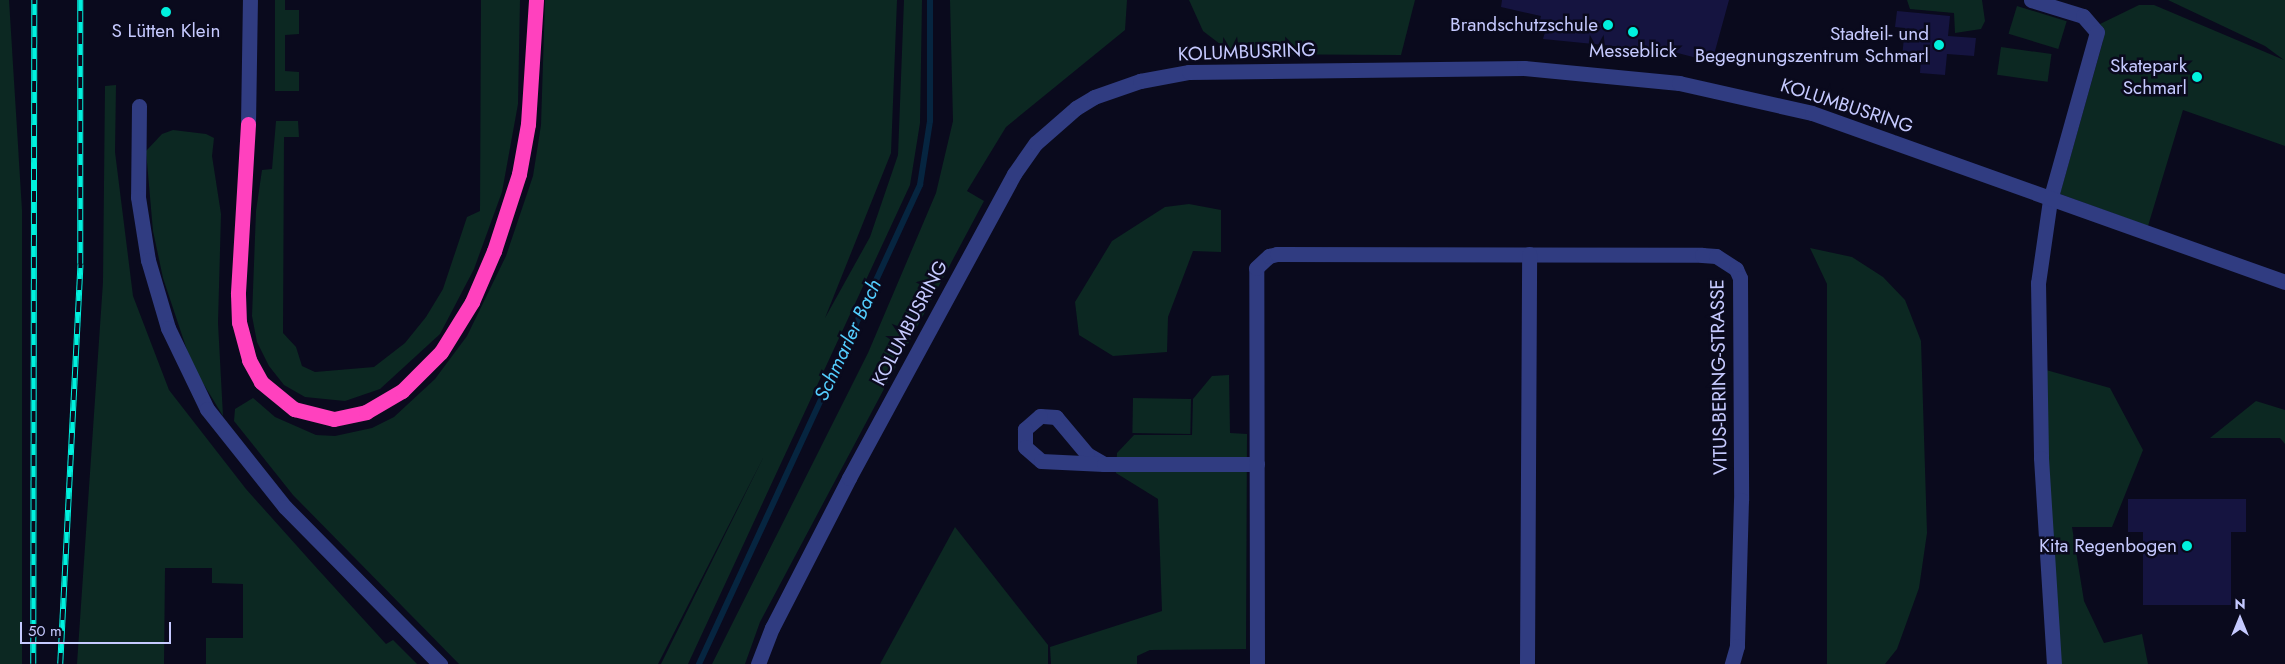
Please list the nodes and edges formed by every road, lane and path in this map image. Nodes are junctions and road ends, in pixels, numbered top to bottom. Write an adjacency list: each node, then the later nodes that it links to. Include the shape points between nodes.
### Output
1 (250, 0): 5 (street)
2 (2031, 0): 6 (street, via 2083,16 2094,23 2097,32)
3 (534, 4): 5 (highway, via 528,124 520,174 491,260 472,302 441,352 402,391 366,412 334,419 294,410 261,382 249,360 239,322 238,294)
4 (138, 106): 12 (street, via 138,197 148,260 168,328 207,409 285,507)
5 (248, 124)
6 (2050, 200): 8 (street, KOLUMBUSRING); 11 (street, via 2038,283 2038,324 2041,458); 13 (street, KOLUMBUSRING, via 1812,112 1679,83 1524,68 1220,71 1166,75 1114,89 1094,97 1054,125 1014,174 845,487 772,628)
7 (1529, 254): 10 (street, VITUS-BERING-STRASSE, via 1269,256 1256,268); 15 (street); 16 (street, VITUS-BERING-STRASSE, via 1716,256 1736,269 1740,278 1741,500 1737,646)
8 (2285, 282)
9 (1104, 464): 9 (street, via 1087,454 1056,417 1040,416 1025,429 1025,448 1038,460); 10 (street)
10 (1257, 464): 14 (street, VITUS-BERING-STRASSE)
11 (2056, 661)
12 (440, 664)
13 (758, 664)
14 (1257, 664)
15 (1527, 664)
16 (1732, 664)

